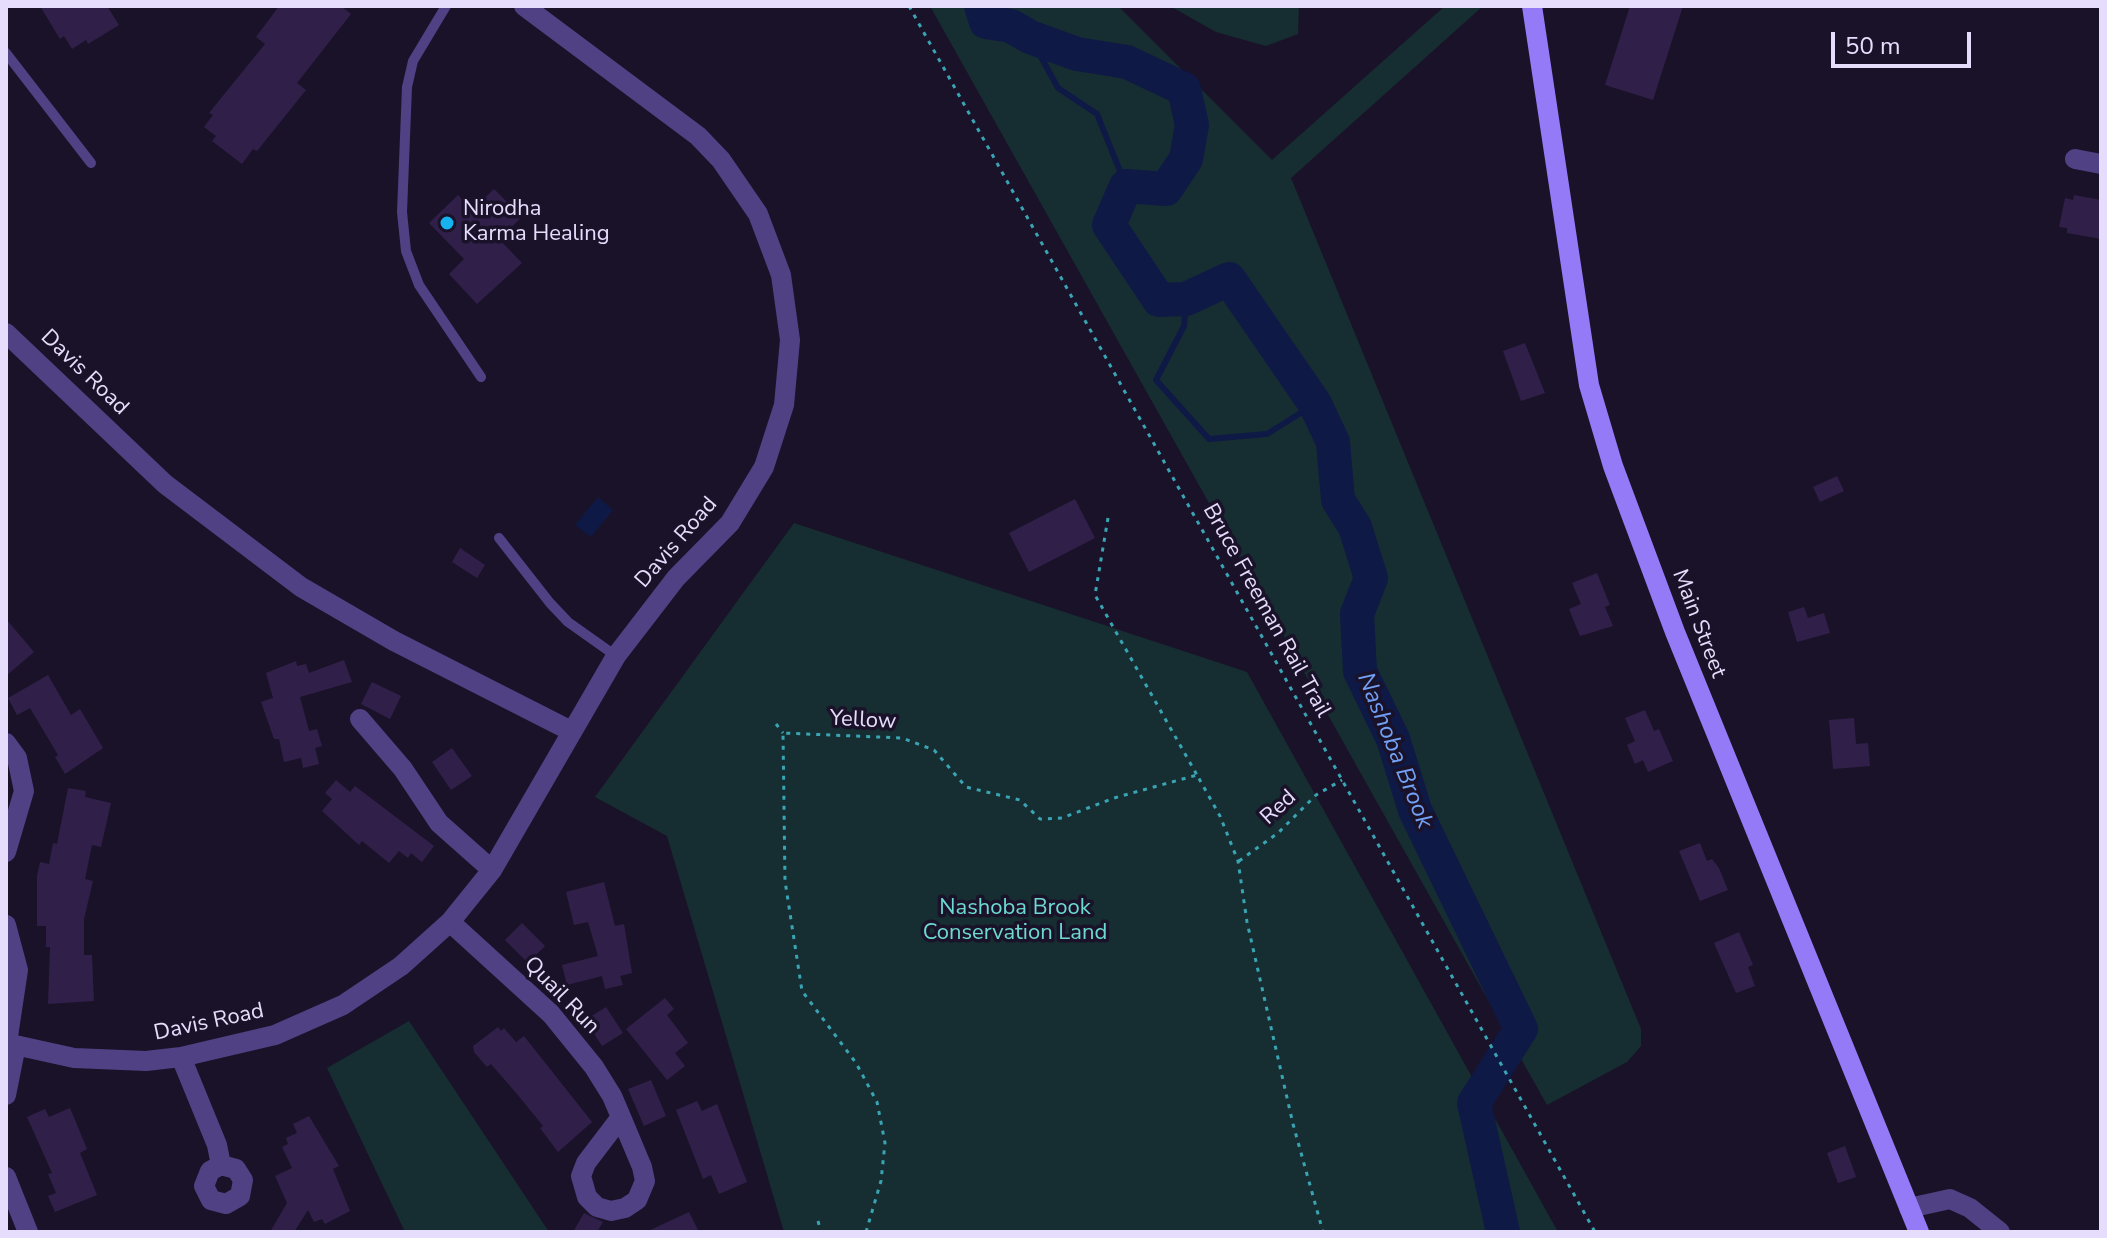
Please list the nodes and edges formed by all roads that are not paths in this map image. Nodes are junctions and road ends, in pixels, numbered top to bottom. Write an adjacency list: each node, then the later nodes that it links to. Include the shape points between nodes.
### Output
1 (446, 6): 9 (lane, via 413,61 407,87 402,212 406,251 419,285)
2 (524, 6): 11 (street, Davis Road, via 673,116 721,160 767,234 788,307 789,372 764,467 730,523 676,578)
3 (1532, 6): 25 (main road, Main Street, via 1589,385 1613,466 1680,646)
4 (6, 53): 6 (lane)
5 (2075, 159): 7 (street)
6 (91, 163)
7 (2101, 164)
8 (6, 333): 13 (street, Davis Road, via 175,493 301,587)
9 (481, 377)
10 (499, 538): 11 (lane, via 568,622)
11 (616, 656): 13 (street, Davis Road)
12 (360, 719): 16 (street, via 439,823)
13 (571, 731): 16 (street, Davis Road)
14 (6, 743): 15 (street, via 17,758 24,791)
15 (6, 852)
16 (492, 870): 17 (street, Davis Road)
17 (450, 922): 20 (street, Davis Road, via 401,966 343,1005 275,1035); 22 (street, Quail Run, via 551,1014 594,1067)
18 (6, 925): 19 (street, via 18,970)
19 (10, 1044): 20 (street, Davis Road, via 74,1058); 21 (street)
20 (181, 1057): 23 (street)
21 (6, 1095)
22 (621, 1117)
23 (221, 1165)
24 (6, 1177): 26 (street)
25 (1909, 1208): 27 (main road, Main Street); 28 (street, via 1950,1199)
26 (28, 1232)
27 (1919, 1232)
28 (2000, 1232)

